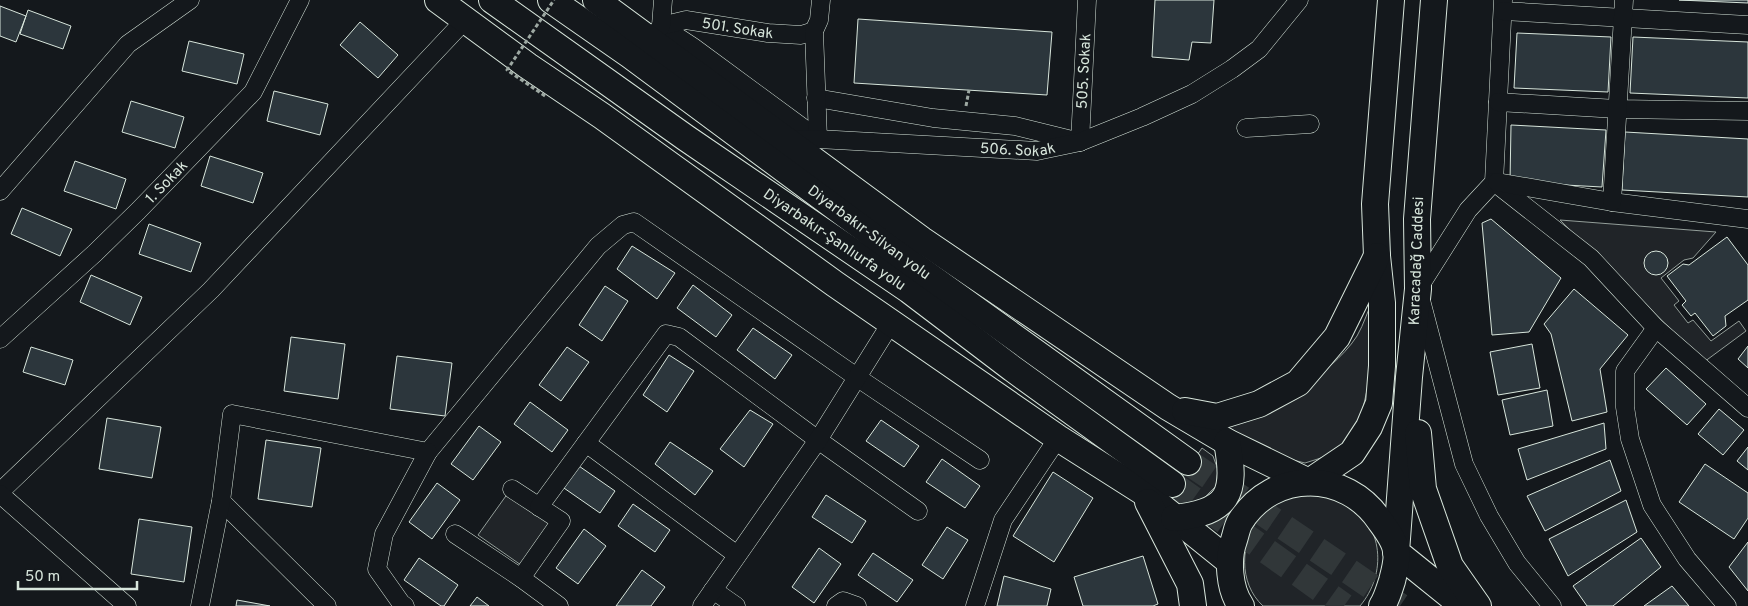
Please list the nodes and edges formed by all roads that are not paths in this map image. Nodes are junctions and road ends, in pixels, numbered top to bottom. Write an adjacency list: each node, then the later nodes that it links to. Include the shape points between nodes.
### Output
1 (190, 0): 32 (street, via 128,44)
2 (300, 0): 39 (street, 1. Sokak, via 253,92 95,253)
3 (438, 0): 17 (highway)
4 (447, 0): 27 (highway)
5 (492, 0): 27 (highway, Diyarbakır-Şanlıurfa yolu)
6 (552, 0): 20 (highway, Diyarbakır-Silvan yolu)
7 (565, 0): 20 (highway)
8 (596, 0): 20 (highway)
9 (663, 0): 20 (street)
10 (821, 0): 19 (street)
11 (1087, 0): 30 (street, 505. Sokak)
12 (1299, 0): 30 (street, 506. Sokak, via 1259,49 1232,69 1192,94)
13 (1391, 0): 35 (highway, via 1375,204)
14 (1434, 0): 36 (highway, Karacadağ Caddesi, via 1417,219)
15 (1503, 6): 16 (street); 22 (street)
16 (1623, 9): 18 (street); 23 (street)
17 (465, 20): 37 (highway); 55 (street, via 211,290)
18 (1748, 24)
19 (814, 31): 20 (street, 501. Sokak, via 801,35 768,33 686,20); 21 (street)
20 (647, 41): 28 (street, via 693,47); 29 (highway); 50 (highway, Diyarbakır-Silvan yolu, via 893,250)
21 (816, 98): 28 (street); 30 (street, via 933,118 1015,126)
22 (1498, 102): 23 (street); 31 (street)
23 (1617, 109): 24 (street); 33 (street)
24 (1748, 111)
25 (1310, 124): 26 (street)
26 (1246, 128)
27 (686, 138): 52 (highway, Diyarbakır-Şanlıurfa yolu, via 909,290)
28 (818, 139): 29 (street, 506. Sokak); 30 (street, 506. Sokak, via 1036,151)
29 (787, 140): 42 (highway, via 922,240)
30 (1080, 142)
31 (1494, 182): 33 (street); 36 (street, via 1468,210); 38 (street, via 1591,258)
32 (0, 191)
33 (1612, 202): 34 (street)
34 (1748, 219)
35 (1377, 256): 42 (highway, via 1337,337 1298,383 1259,404 1217,417); 51 (highway, via 1382,312 1379,403 1369,427 1352,453)
36 (1418, 289): 41 (highway, Karacadağ Caddesi); 81 (street, via 1464,464 1489,516 1517,563)
37 (891, 323): 40 (street); 44 (highway)
38 (1656, 328): 43 (street); 82 (street, via 1625,371 1625,407 1630,439 1652,505 1687,559)
39 (0, 339)
40 (858, 378): 45 (street); 48 (street, via 634,222 623,224 598,246); 49 (street)
41 (1409, 378): 61 (highway, Karacadağ Caddesi); 80 (highway, via 1423,488 1450,566)
42 (1168, 407): 46 (highway)
43 (1748, 408)
44 (1058, 438): 54 (highway); 76 (street, via 1003,520)
45 (818, 440): 47 (street, via 679,337 666,334); 58 (street); 62 (street)
46 (1227, 442): 51 (highway); 59 (highway, via 1232,466 1225,498 1217,507 1197,516)
47 (586, 443): 57 (street); 62 (street)
48 (428, 452): 56 (street, via 232,414); 70 (street, via 384,534 378,569)
49 (980, 460)
50 (1188, 462)
51 (1308, 482): 61 (highway, via 1332,484 1354,494 1373,509); 63 (highway, via 1281,487 1258,502 1240,523 1230,549)
52 (1172, 484)
53 (512, 489): 57 (street)
54 (1143, 492): 59 (highway); 77 (highway, via 1190,584)
55 (0, 493): 67 (street)
56 (221, 501): 68 (street); 69 (street)
57 (539, 507): 64 (street, via 561,521)
58 (918, 511)
59 (1174, 518): 63 (highway)
60 (454, 534): 64 (street)
61 (1396, 552): 78 (highway, Karacadağ Caddesi, via 1393,576); 79 (highway)
62 (737, 554): 65 (street)
63 (1230, 562): 66 (highway, via 1230,576)
64 (522, 578): 71 (street)
65 (713, 590): 72 (street); 73 (street)
66 (1239, 605)
67 (127, 606)
68 (200, 606)
69 (327, 606)
70 (405, 606)
71 (559, 606)
72 (702, 606)
73 (736, 606)
74 (836, 606): 75 (street, via 843,601)
75 (857, 606)
76 (975, 606)
77 (1193, 606)
78 (1382, 606)
79 (1463, 606)
80 (1478, 606)
81 (1552, 606)
82 (1727, 606)

